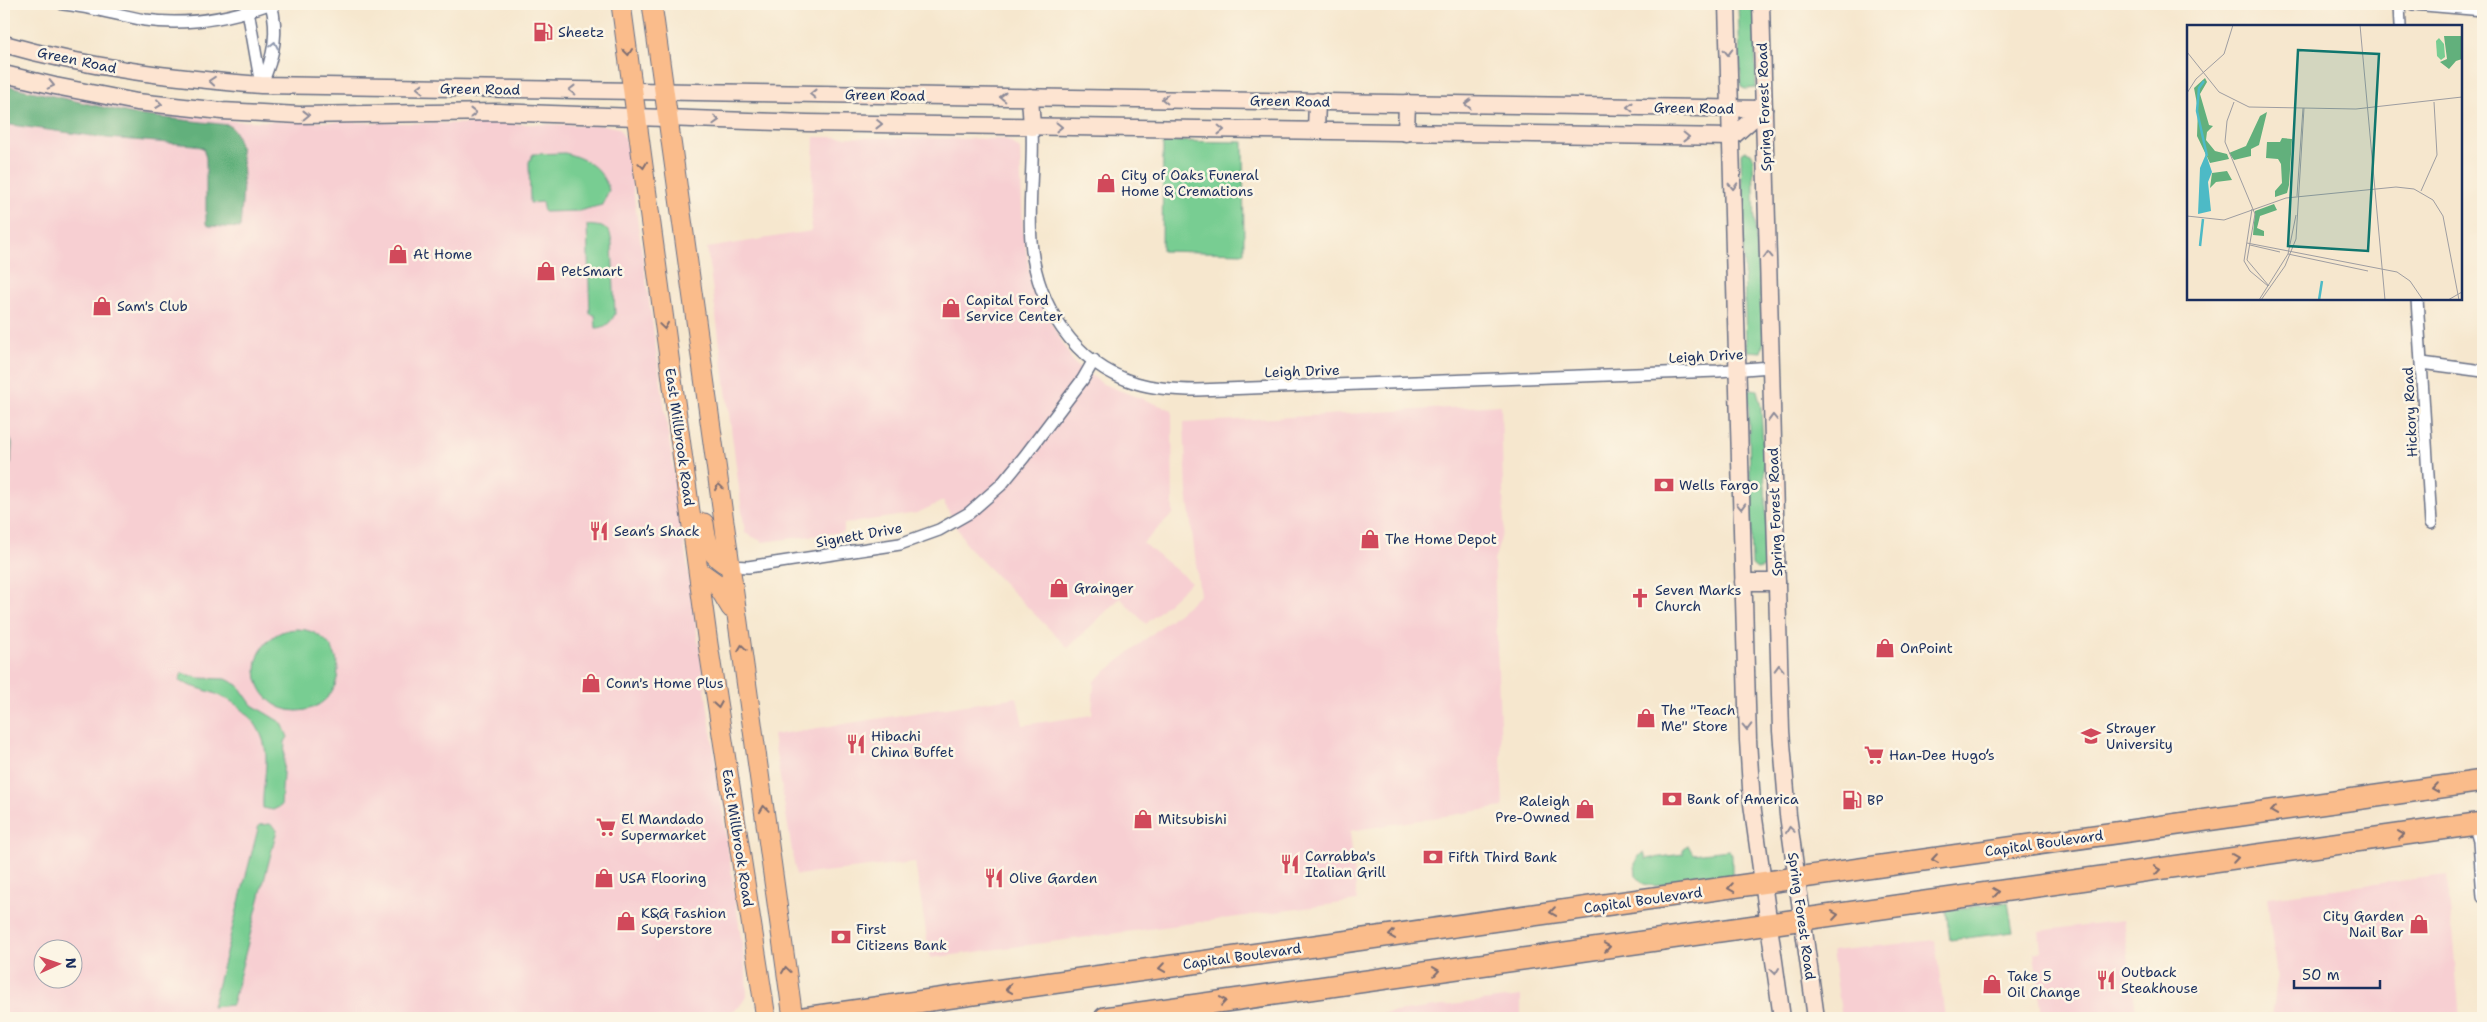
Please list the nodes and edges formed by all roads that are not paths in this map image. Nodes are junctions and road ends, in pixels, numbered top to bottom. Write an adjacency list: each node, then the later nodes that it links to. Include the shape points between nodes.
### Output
1 (63, 4): 9 (street, via 147,20 190,23)
2 (270, 4): 9 (street); 14 (street, one-way to 2, via 269,68 276,34)
3 (621, 4): 16 (main road, East Millbrook Road, one-way to 16)
4 (652, 4): 17 (main road, East Millbrook Road)
5 (1727, 4): 21 (street, one-way to 21)
6 (1761, 4): 22 (street, Spring Forest Road)
7 (2399, 4): 11 (street)
8 (2413, 4): 10 (street)
9 (247, 8): 14 (street)
10 (2483, 10)
11 (2400, 25)
12 (4, 44): 14 (street, Green Road, one-way to 12, via 133,72)
13 (4, 74): 24 (street, Green Road, one-way to 24, via 137,102)
14 (261, 85): 15 (street, Green Road, one-way to 14); 24 (street)
15 (499, 89): 16 (street, Green Road, one-way to 15); 23 (street)
16 (633, 91): 17 (street, Green Road); 25 (main road, East Millbrook Road)
17 (664, 91): 18 (street, Green Road, one-way to 17); 26 (main road, East Millbrook Road)
18 (1030, 97): 19 (street, Green Road, one-way to 18); 27 (street)
19 (1317, 101): 20 (street, Green Road); 28 (street)
20 (1407, 103): 21 (street, Green Road, one-way to 20); 29 (street)
21 (1730, 108): 22 (street, Green Road); 30 (street)
22 (1764, 108): 30 (street, Green Road); 34 (street, Spring Forest Road, one-way to 22)
23 (498, 112): 24 (street, Green Road, one-way to 23); 25 (street, Green Road)
24 (257, 113)
25 (636, 117): 26 (street, Green Road); 37 (main road, East Millbrook Road, one-way to 37)
26 (668, 119): 27 (street, Green Road, one-way to 27); 39 (main road, East Millbrook Road, one-way to 26)
27 (1032, 127): 28 (street, Green Road, one-way to 28); 32 (street, Leigh Drive, via 1031,242 1041,289 1056,321 1071,341)
28 (1316, 131): 29 (street, Green Road)
29 (1406, 133): 30 (street, Green Road, one-way to 30)
30 (1732, 137): 35 (street, one-way to 35)
31 (2418, 300): 33 (street, Hickory Road)
32 (1094, 360): 35 (street, Leigh Drive, via 1135,383 1194,390); 39 (street, Signett Drive, via 1001,485 969,513 939,530 900,544 748,567)
33 (2422, 363): 36 (street); 38 (street, Hickory Road)
34 (1771, 366): 35 (street, Leigh Drive); 42 (street, Spring Forest Road, one-way to 34)
35 (1738, 370): 41 (street, one-way to 41)
36 (2483, 371)
37 (681, 449): 39 (main road, via 699,489 708,545); 40 (main road, East Millbrook Road)
38 (2431, 523)
39 (730, 566): 43 (main road, East Millbrook Road)
40 (699, 570): 43 (main road, via 721,589); 51 (main road, East Millbrook Road, one-way to 51)
41 (1743, 582): 42 (street); 47 (street, one-way to 47, via 1750,782)
42 (1777, 582): 46 (street, Spring Forest Road, one-way to 42, via 1784,772)
43 (738, 623): 52 (main road, East Millbrook Road, one-way to 43)
44 (2483, 781): 46 (highway, Capital Boulevard, one-way to 46)
45 (2479, 823): 48 (street); 49 (highway, one-way to 45)
46 (1797, 878): 47 (highway, Capital Boulevard); 49 (street, Spring Forest Road)
47 (1764, 883): 50 (street); 53 (highway, Capital Boulevard, one-way to 53)
48 (2483, 897)
49 (1803, 920): 50 (highway); 56 (street, Spring Forest Road)
50 (1769, 924): 54 (highway, one-way to 50); 55 (street, one-way to 55)
51 (766, 1018)
52 (793, 1018)
53 (804, 1018)
54 (1105, 1018)
55 (1782, 1018)
56 (1816, 1018)

